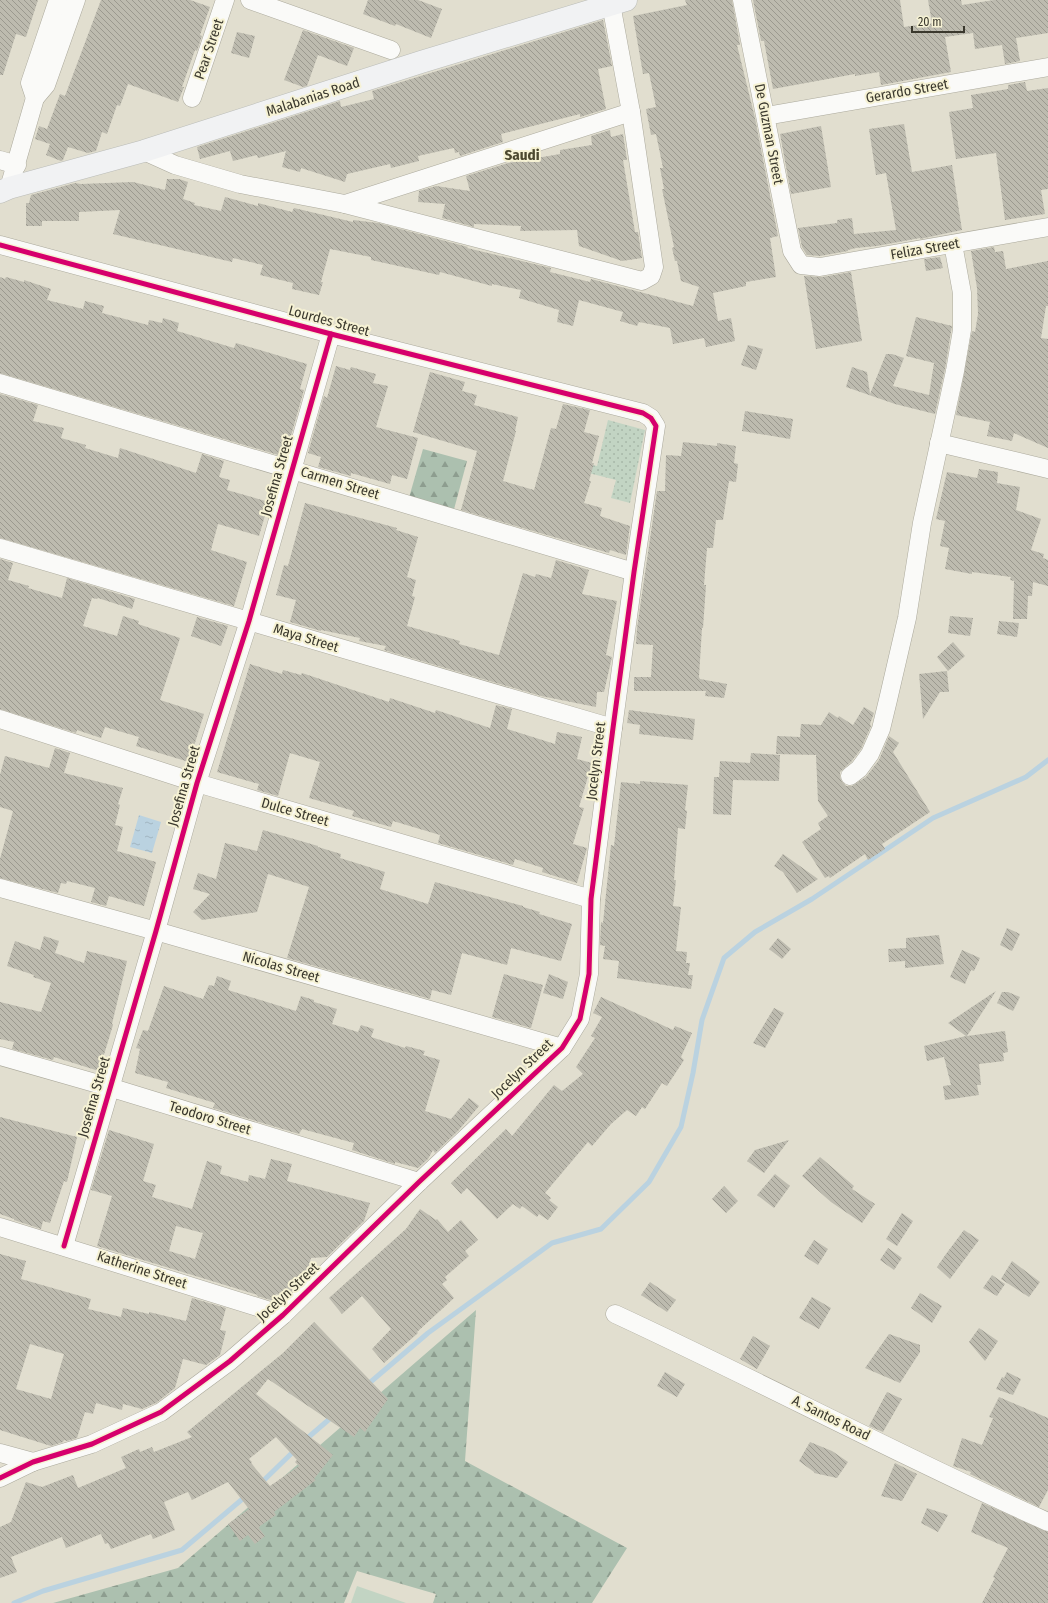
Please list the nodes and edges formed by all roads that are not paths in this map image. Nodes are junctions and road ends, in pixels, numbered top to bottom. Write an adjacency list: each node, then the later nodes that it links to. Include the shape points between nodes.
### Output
1 (58, 0): 9 (street, via 30,83)
2 (76, 0): 9 (street, via 46,85)
3 (225, 0): 10 (street, Pear Street)
4 (250, 0): 7 (street)
5 (742, 0): 12 (street, De Guzman Street)
6 (618, 2): 11 (street); 13 (main road, Malabanias Road)
7 (391, 50)
8 (1048, 67): 12 (street, Gerardo Street)
9 (35, 98): 14 (street)
10 (192, 98)
11 (631, 112): 16 (street); 16 (street, via 654,267 651,276 642,281)
12 (766, 116): 20 (street, De Guzman Street, via 792,251)
13 (144, 151): 15 (main road, Malabanias Road); 16 (street, via 175,165 240,184)
14 (8, 162): 15 (street)
15 (5, 190)
16 (345, 204)
17 (1048, 226): 18 (street, Feliza Street)
18 (953, 244): 20 (street, Feliza Street, via 820,267); 24 (street, via 962,293 962,330)
19 (0, 245): 21 (street, Lourdes Street)
20 (802, 265)
21 (331, 334): 23 (street, Lourdes Street, via 643,413); 25 (street, Josefina Street)
22 (0, 382): 25 (street, Carmen Street)
23 (651, 418): 28 (street, Jocelyn Street, via 656,426)
24 (939, 443): 26 (street); 32 (street, via 922,523 907,618 888,700 870,754)
25 (292, 468): 28 (street, Carmen Street); 29 (street, Josefina Street)
26 (1048, 469)
27 (0, 548): 29 (street, Maya Street)
28 (634, 572): 31 (street, Jocelyn Street)
29 (249, 621): 31 (street, Maya Street); 33 (street, Josefina Street)
30 (0, 719): 33 (street, Dulce Street)
31 (613, 728): 35 (street, Jocelyn Street)
32 (850, 776)
33 (197, 783): 35 (street, Dulce Street); 36 (street, Josefina Street)
34 (0, 888): 36 (street, Nicolas Street)
35 (591, 899): 37 (street, Jocelyn Street, via 589,974 580,1019)
36 (156, 931): 37 (street, Nicolas Street); 39 (street, Josefina Street)
37 (562, 1048): 40 (street, Jocelyn Street)
38 (0, 1056): 39 (street, Teodoro Street)
39 (109, 1087): 40 (street, Teodoro Street); 42 (street, Josefina Street)
40 (419, 1182): 44 (street, Jocelyn Street)
41 (0, 1227): 42 (street, Katherine Street)
42 (64, 1246): 44 (street, Katherine Street)
43 (615, 1314): 48 (street, A. Santos Road)
44 (283, 1315): 46 (street, Jocelyn Street, via 230,1361 161,1412 92,1444)
45 (0, 1453): 46 (street)
46 (33, 1462): 47 (street, Jocelyn Street)
47 (0, 1478)
48 (1048, 1522)

